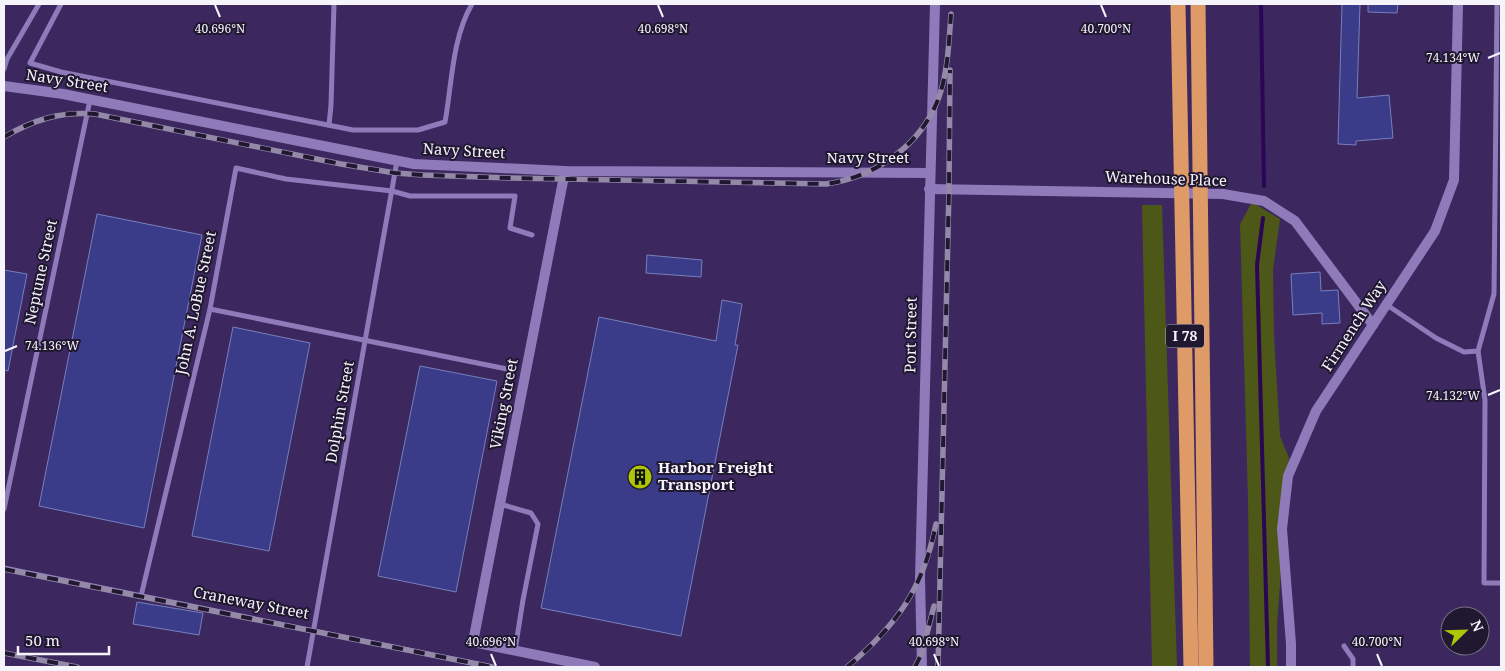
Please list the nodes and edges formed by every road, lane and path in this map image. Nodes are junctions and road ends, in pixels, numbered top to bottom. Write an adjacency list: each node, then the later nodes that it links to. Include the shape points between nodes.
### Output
1 (39, 4): 10 (lane)
2 (61, 4): 13 (lane, via 30,63)
3 (334, 4): 13 (lane)
4 (472, 4): 13 (lane, via 465,16 455,57 445,122 418,130 353,130)
5 (935, 4): 16 (street, Port Street)
6 (1178, 4): 38 (highway, I 78)
7 (1198, 4): 39 (highway, I 78)
8 (1458, 4): 20 (street, Firmench Way, via 1454,180 1435,231)
9 (1497, 4): 24 (lane, via 1494,294)
10 (4, 69)
11 (4, 86): 12 (street, Navy Street)
12 (90, 99): 14 (street, Navy Street); 27 (lane, Neptune Street)
13 (328, 125)
14 (397, 160): 15 (street, Navy Street, via 414,164); 18 (lane, Dolphin Street)
15 (565, 171): 16 (street, Navy Street); 26 (street, Viking Street)
16 (930, 173): 17 (street, Port Street)
17 (929, 189): 22 (street, Warehouse Place, via 1223,194 1264,201 1295,221); 37 (street, Port Street, via 920,578)
18 (392, 191): 19 (lane, via 410,196 515,196 510,228); 21 (lane, John A. LoBue Street, via 286,179 236,168); 23 (lane, Dolphin Street)
19 (532, 235)
20 (1387, 305): 22 (street, Firmench Way); 24 (lane, via 1464,352)
21 (210, 309): 23 (lane); 30 (lane, John A. LoBue Street)
22 (1373, 325): 40 (street, Firmench Way, via 1316,411 1288,476 1282,529)
23 (365, 341): 25 (lane); 31 (lane, Dolphin Street)
24 (1478, 351): 29 (lane, via 1485,400 1484,583)
25 (506, 369)
26 (500, 504): 33 (lane, via 531,513 538,524); 33 (street, Viking Street, via 473,642)
27 (4, 509)
28 (4, 568): 30 (lane, Craneway Street)
29 (1501, 583)
30 (141, 596): 31 (lane, Craneway Street)
31 (314, 631): 34 (lane, Dolphin Street); 35 (lane, Craneway Street)
32 (1344, 646): 41 (lane, via 1353,659)
33 (515, 651): 36 (street)
34 (307, 667)
35 (492, 667)
36 (594, 667)
37 (922, 667)
38 (1192, 667)
39 (1206, 667)
40 (1291, 667)
41 (1353, 667)

